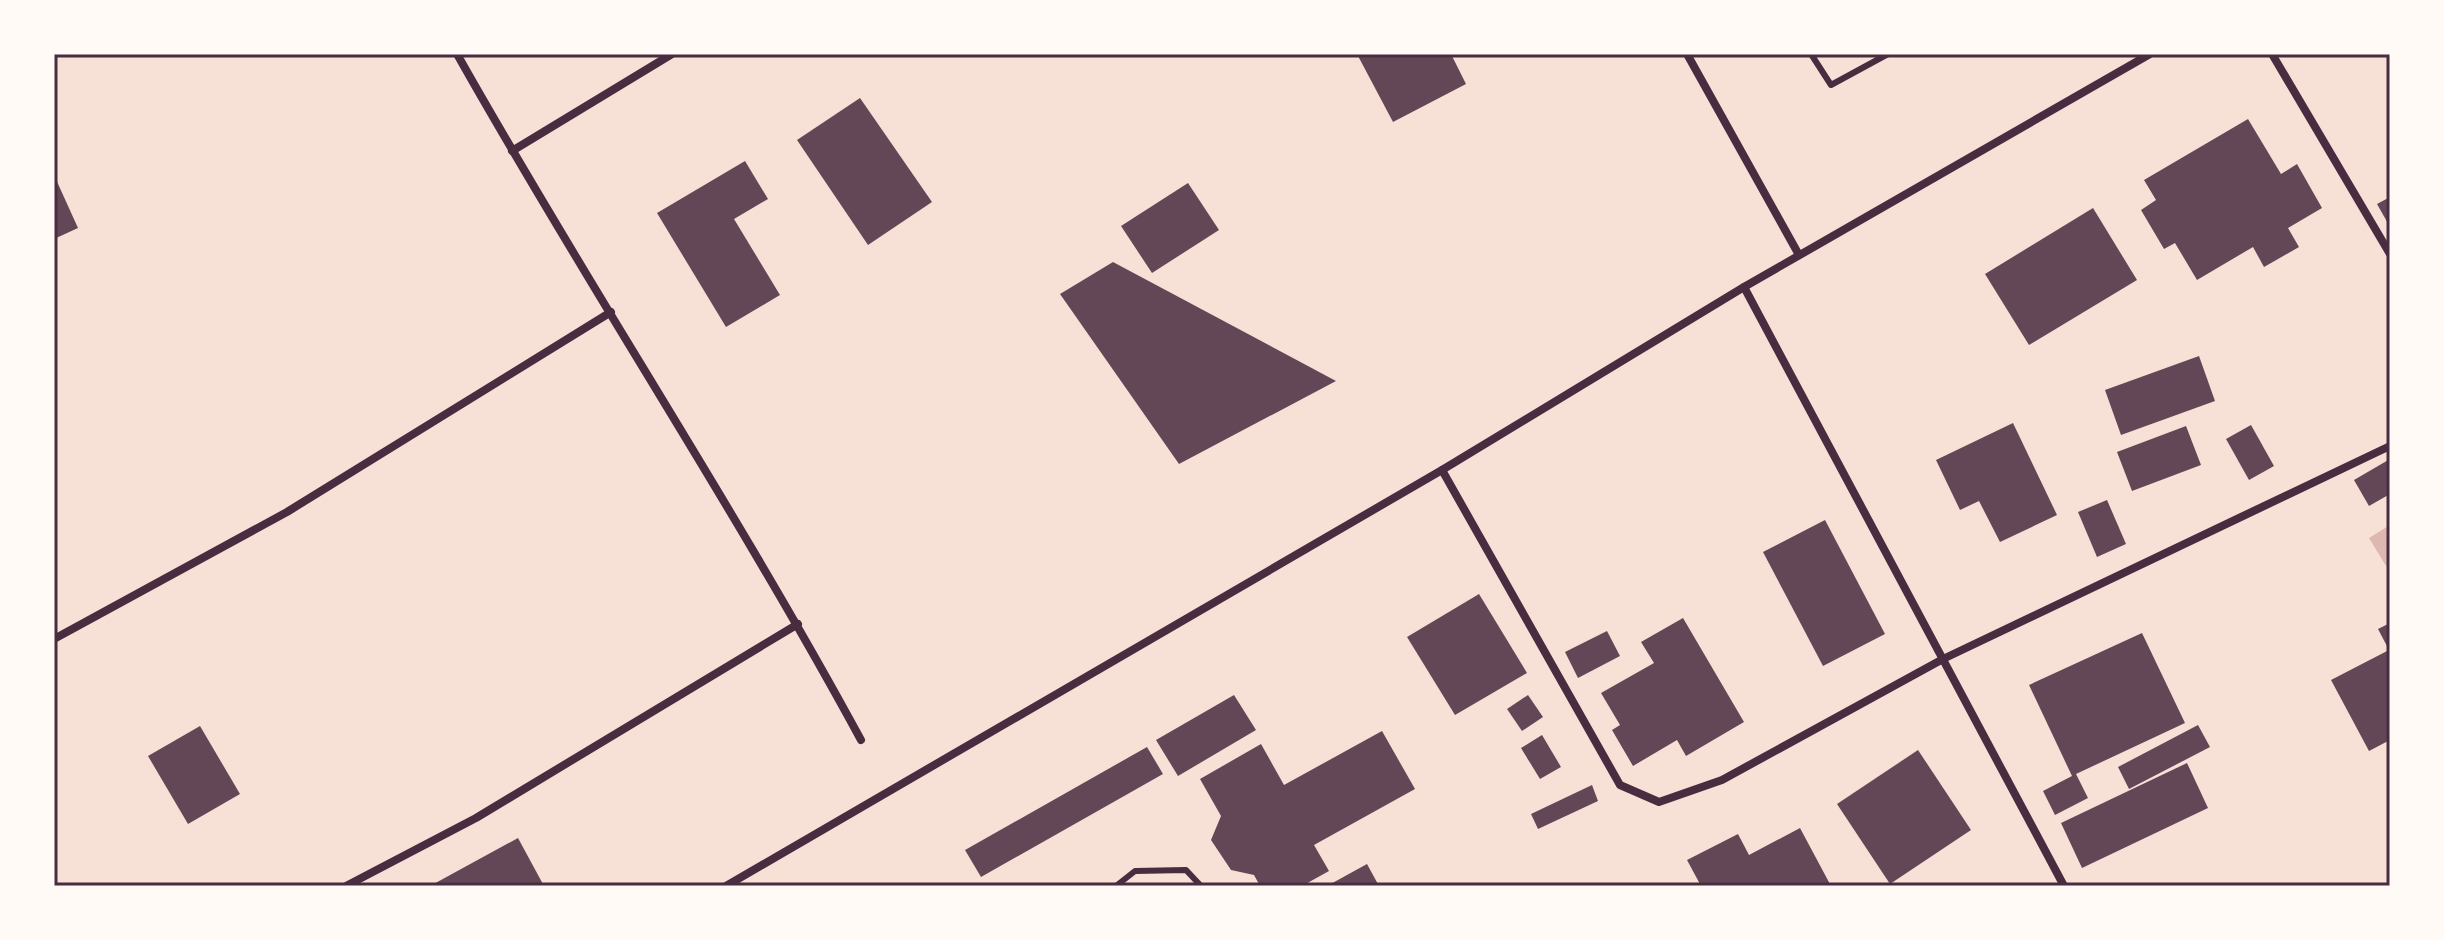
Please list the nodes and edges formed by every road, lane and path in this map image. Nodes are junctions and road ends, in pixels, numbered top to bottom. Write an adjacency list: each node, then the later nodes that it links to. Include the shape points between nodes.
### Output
1 (457, 54): 8 (street)
2 (672, 54): 8 (street)
3 (1687, 54): 10 (street)
4 (1811, 54): 5 (lane, via 1831,85)
5 (1888, 54)
6 (2150, 54): 10 (street)
7 (2272, 54): 9 (street)
8 (512, 151): 12 (street)
9 (2390, 254)
10 (1799, 255): 11 (street)
11 (1744, 287): 14 (street); 17 (street)
12 (611, 312): 15 (street); 16 (street, via 287,512)
13 (2390, 446): 17 (street)
14 (1442, 470): 17 (street, via 1620,785 1659,802 1722,780); 20 (street)
15 (798, 624): 18 (street); 19 (street, via 476,818)
16 (54, 639)
17 (1943, 659): 23 (street)
18 (861, 740)
19 (346, 886)
20 (726, 886)
21 (1116, 886): 22 (lane, via 1135,871 1186,870)
22 (1201, 886)
23 (2064, 886)

